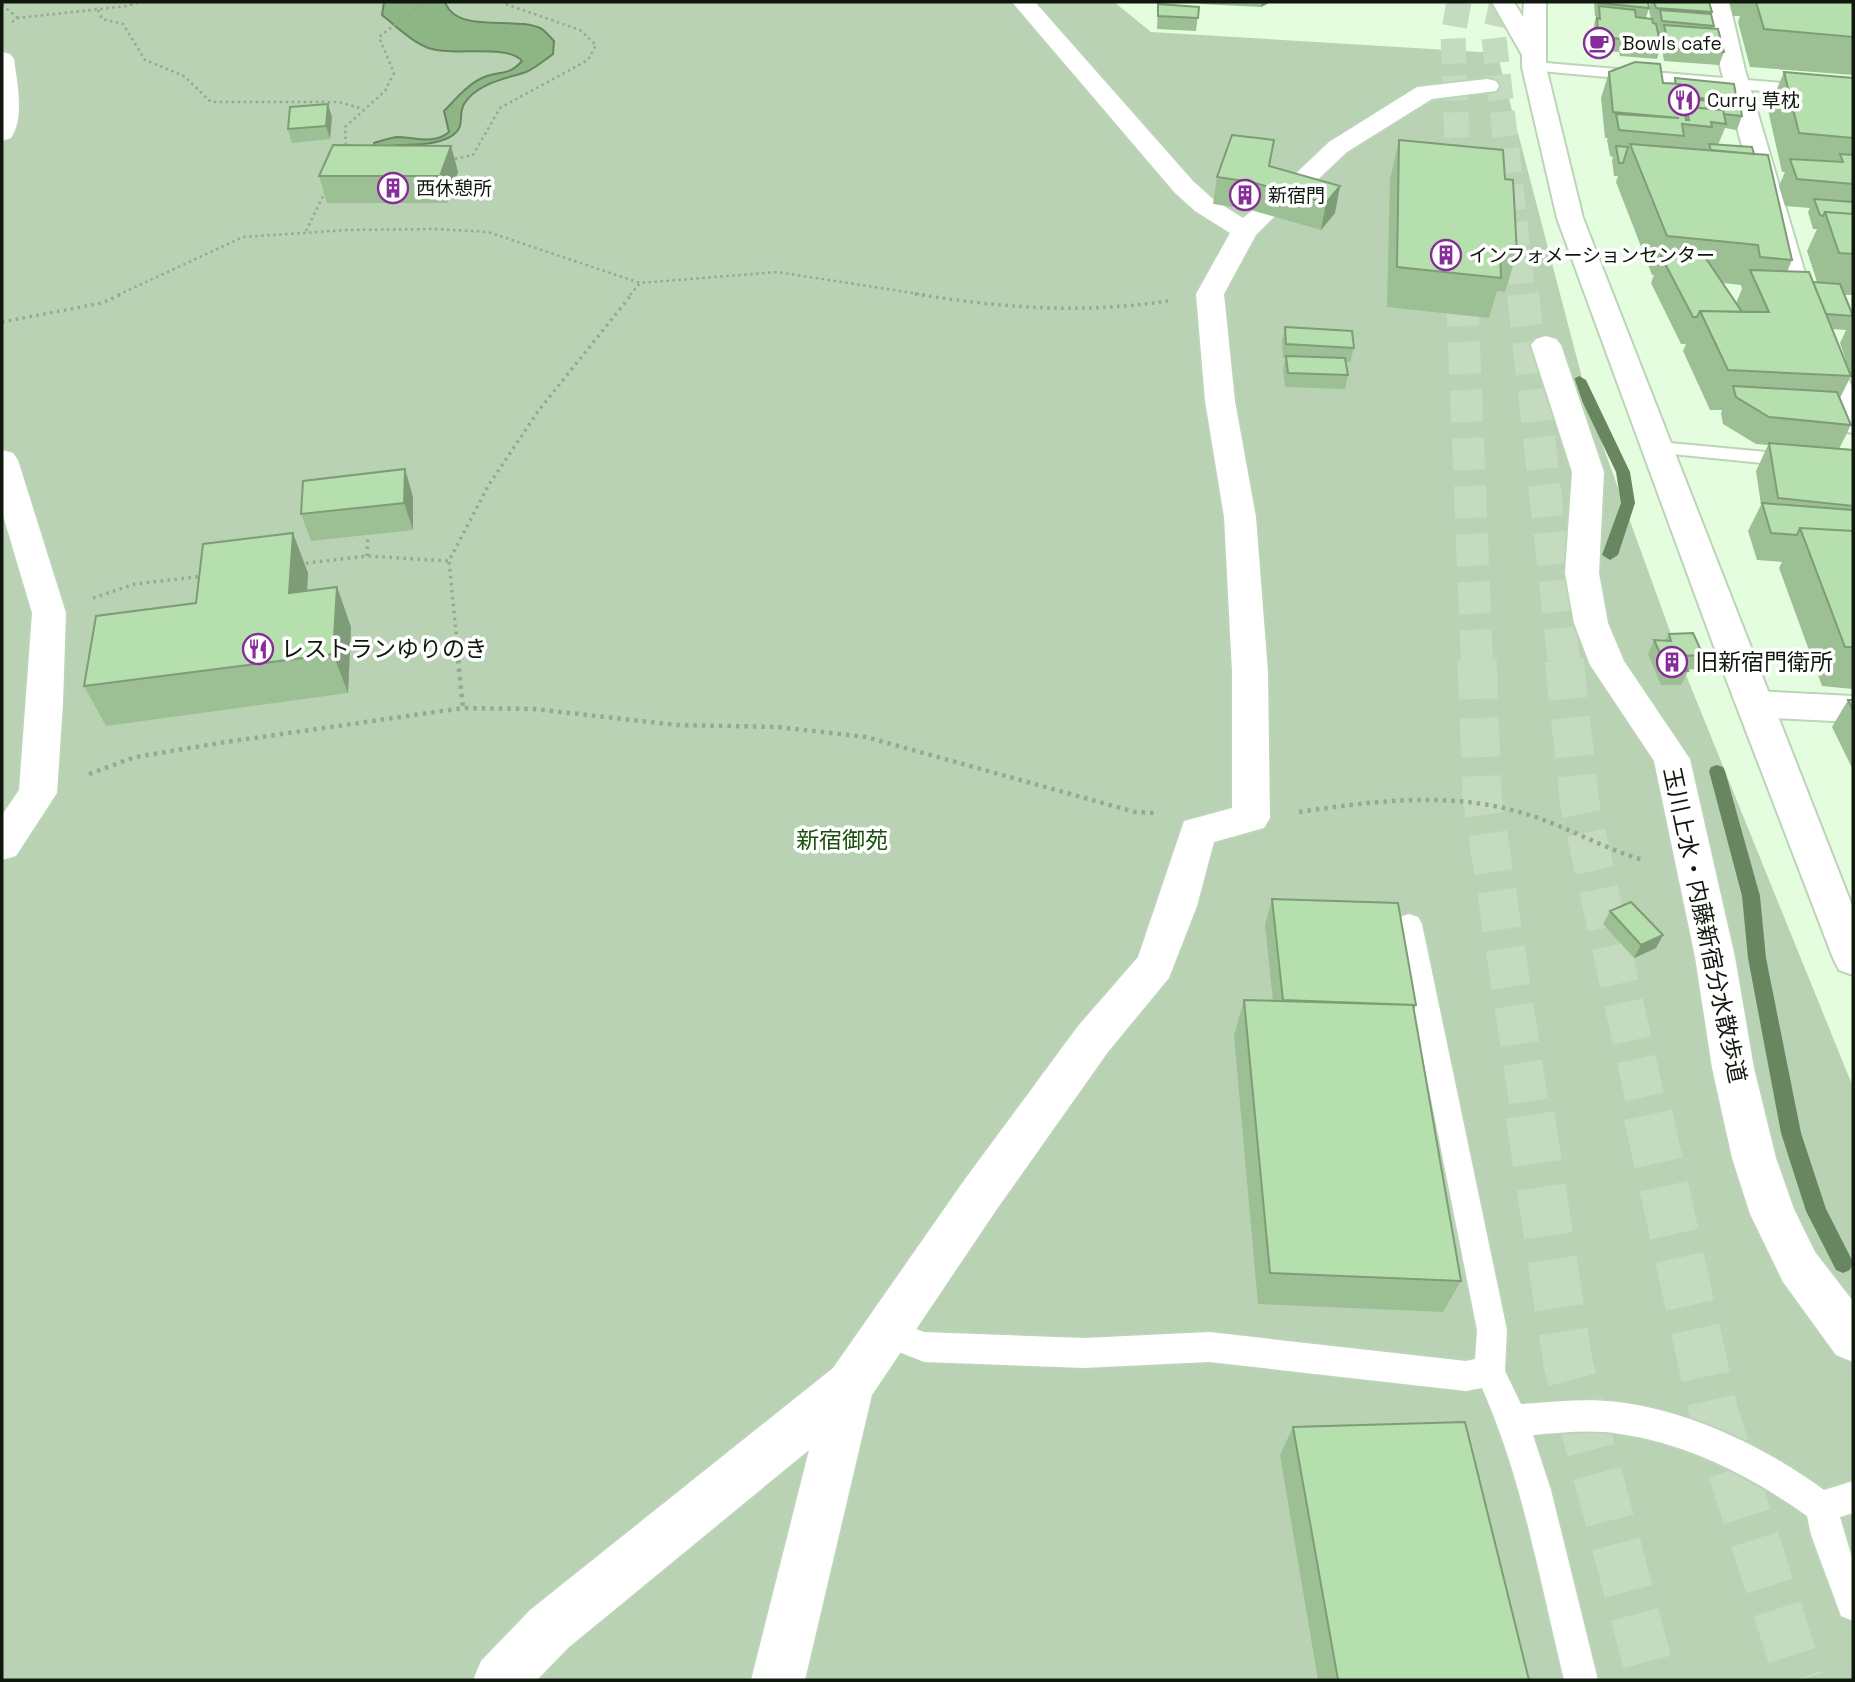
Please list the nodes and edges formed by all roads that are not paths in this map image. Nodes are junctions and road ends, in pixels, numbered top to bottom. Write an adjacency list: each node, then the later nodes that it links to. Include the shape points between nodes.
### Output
1 (1023, 2): 11 (street, via 1204,205)
2 (1503, 2): 6 (street)
3 (1535, 2): 6 (street)
4 (1718, 2): 7 (street)
5 (2, 59): 10 (street)
6 (1534, 61): 7 (lane); 14 (street, via 1570,218)
7 (1736, 82): 9 (lane); 13 (street, via 1796,290)
8 (1487, 86): 11 (street, via 1426,92 1338,146)
9 (1853, 94)
10 (2, 133)
11 (1264, 214): 22 (street, via 1210,294 1220,401 1240,517 1250,672 1251,818 1198,831 1155,966 1093,1039)
12 (1546, 345): 23 (street, 玉川上水・内藤新宿分水散歩道, via 1588,472 1582,573 1591,623 1608,666 1672,759 1733,1068 1758,1169 1773,1214 1799,1267)
13 (1853, 424)
14 (1659, 448): 16 (lane); 17 (street)
15 (2, 460): 19 (street, via 48,612 38,793)
16 (1853, 466)
17 (1755, 704): 18 (street); 21 (street)
18 (1853, 709)
19 (2, 845)
20 (1409, 924): 24 (lane, via 1492,1331)
21 (1853, 958)
22 (885, 1332): 24 (lane, via 924,1347 1084,1353 1209,1347 1466,1376); 25 (street)
23 (1853, 1339)
24 (1490, 1372): 26 (lane)
25 (850, 1385): 30 (street, via 550,1629); 31 (street)
26 (1512, 1420): 28 (lane, via 1618,1418 1699,1439 1784,1479); 32 (lane, via 1535,1490)
27 (1853, 1497): 28 (lane)
28 (1821, 1507): 29 (lane)
29 (1853, 1604)
30 (500, 1680)
31 (778, 1680)
32 (1581, 1680)

